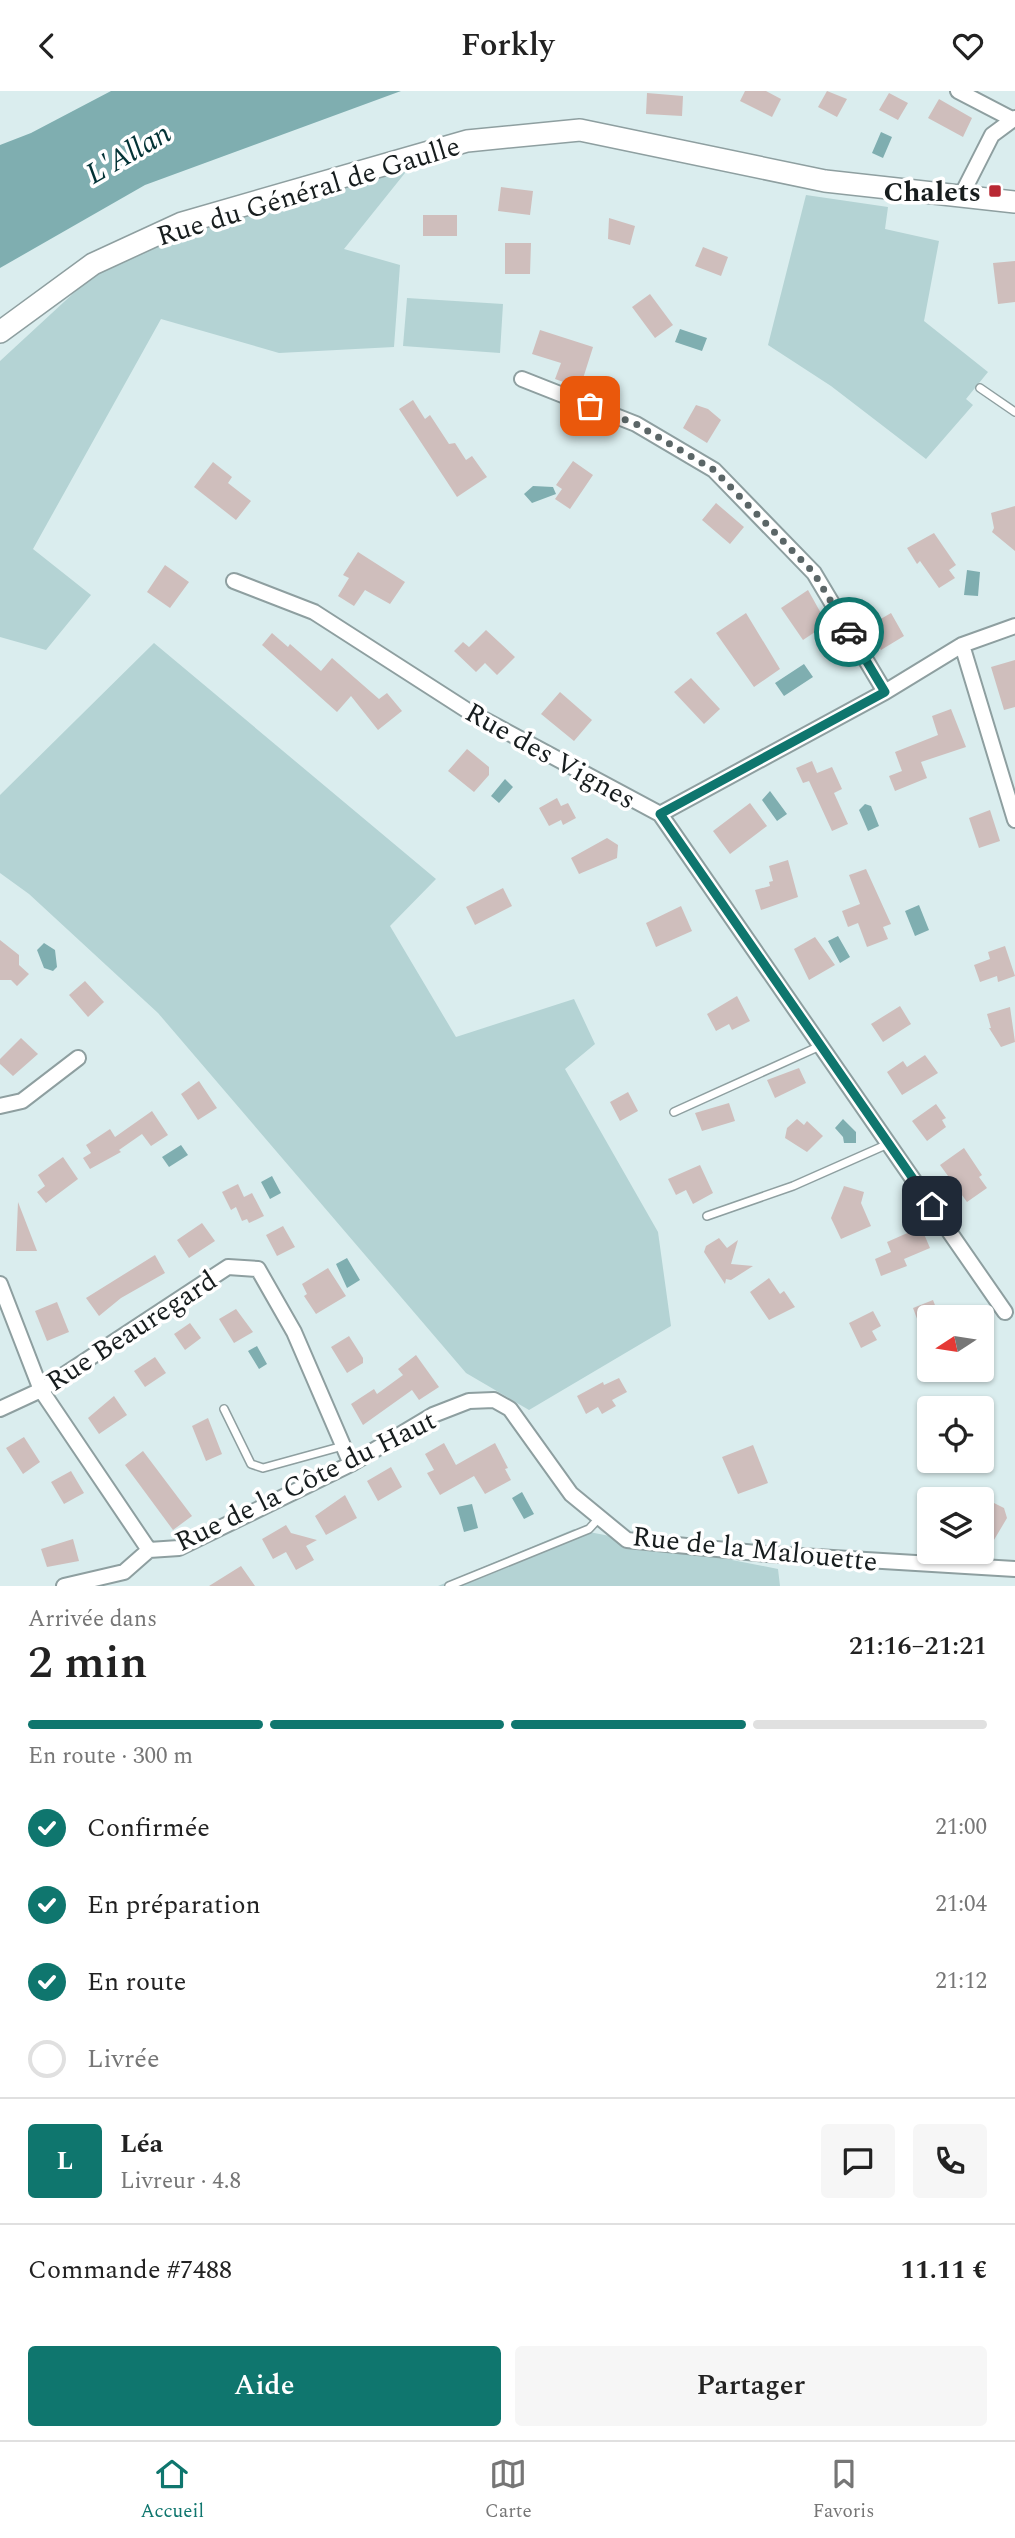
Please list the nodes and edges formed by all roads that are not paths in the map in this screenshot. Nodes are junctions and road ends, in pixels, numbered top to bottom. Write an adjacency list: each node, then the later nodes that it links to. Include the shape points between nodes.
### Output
1 (958, 91): 2 (street)
2 (1013, 118): 3 (street, via 992,135)
3 (961, 196): 4 (main road, Rue du Général de Gaulle); 5 (main road, Rue du Général de Gaulle, via 825,181 580,130 467,141 182,223 93,264)
4 (1015, 202)
5 (0, 331)
6 (522, 379): 12 (street, via 636,424 714,470 814,573)
7 (980, 389): 8 (lane)
8 (1015, 412)
9 (234, 581): 13 (street, Rue des Vignes, via 314,612 468,711)
10 (1015, 626): 11 (street)
11 (962, 645): 12 (street); 14 (street)
12 (885, 692): 13 (street)
13 (660, 814): 15 (street, Rue des Vignes)
14 (1015, 820)
15 (821, 1046): 18 (lane); 19 (street, Rue des Vignes)
16 (78, 1058): 17 (street, via 22,1101)
17 (0, 1106)
18 (674, 1112)
19 (889, 1143): 20 (lane, via 793,1186); 22 (street, Rue des Vignes)
20 (707, 1216)
21 (0, 1284): 23 (street)
22 (1005, 1311)
23 (41, 1389): 24 (street, Rue Beauregard); 27 (street, Rue Beauregard, via 228,1267 258,1269 294,1332); 30 (street)
24 (0, 1409)
25 (224, 1409): 27 (lane, via 251,1464 263,1468)
26 (510, 1409): 28 (street, Rue de la Côte du Haut, via 494,1400 469,1401 433,1415); 29 (street, Rue de la Malouette, via 571,1494)
27 (344, 1446): 28 (street, Rue Beauregard)
28 (351, 1464): 30 (street, Rue de la Côte du Haut, via 179,1548)
29 (600, 1517): 31 (street, Rue de la Malouette, via 627,1540 767,1554); 33 (lane, via 589,1528)
30 (149, 1550): 32 (street, Rue de la Côte du Haut, via 124,1572)
31 (1015, 1569)
32 (64, 1586)
33 (449, 1586)

